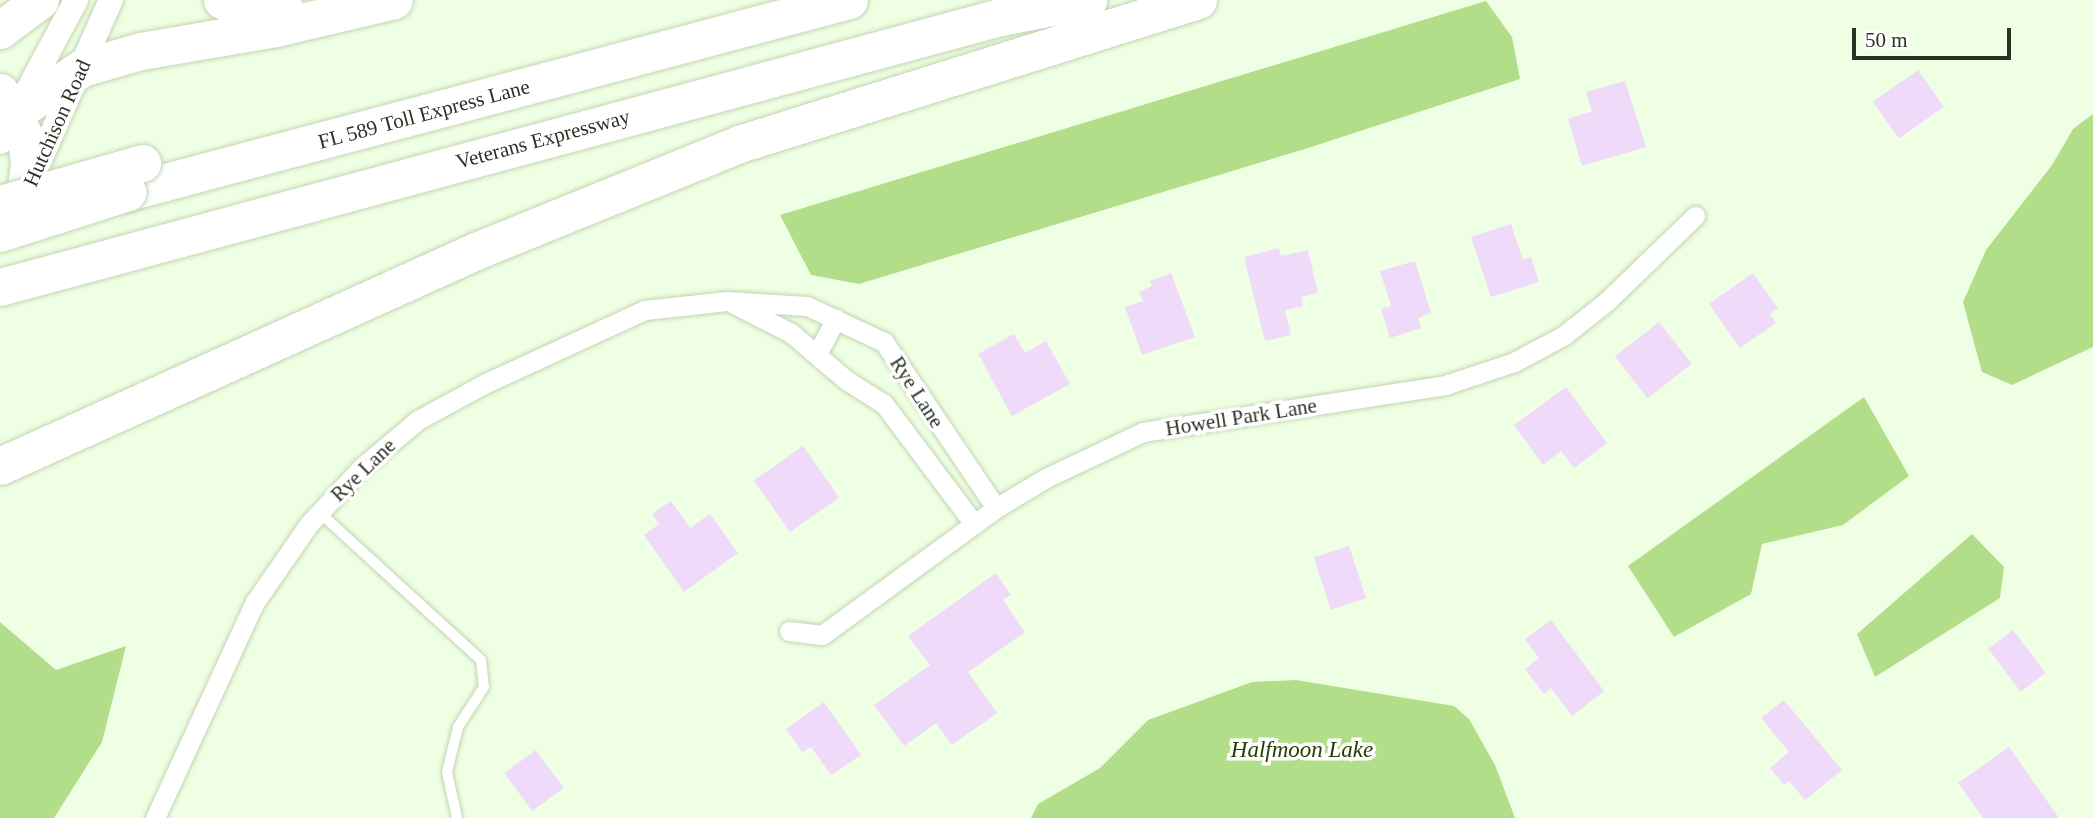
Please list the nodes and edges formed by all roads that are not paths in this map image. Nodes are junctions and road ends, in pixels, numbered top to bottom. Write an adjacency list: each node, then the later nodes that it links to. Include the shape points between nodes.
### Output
1 (40, 0): 12 (highway)
2 (76, 0): 14 (street, Hutchison Road)
3 (111, 0): 13 (street, Hutchison Road)
4 (222, 0): 10 (highway, via 253,14)
5 (753, 0): 15 (highway)
6 (849, 0): 15 (highway, FL 589 Toll Express Lane)
7 (1031, 0): 11 (highway)
8 (1088, 0): 11 (highway, Veterans Expressway)
9 (1198, 0): 26 (highway, via 739,144 475,251)
10 (388, 1): 13 (highway, via 276,28 141,51)
11 (1000, 17): 20 (highway, Veterans Expressway)
12 (0, 30)
13 (82, 68): 14 (highway); 16 (street, Hutchison Road)
14 (5, 116): 16 (highway, via 29,163)
15 (135, 178): 16 (highway, bridge); 18 (highway, FL 589 Toll Express Lane, bridge)
16 (13, 199): 19 (street, Hutchison Road)
17 (1695, 216): 29 (street, Howell Park Lane, via 1606,302 1563,336 1514,362 1445,385 1143,432 1046,478)
18 (0, 233)
19 (0, 245)
20 (0, 287)
21 (727, 301): 22 (street, Rye Lane, via 807,306); 23 (street, Rye Lane, via 791,333); 30 (street, Rye Lane, via 645,310 486,383 418,420 362,467)
22 (836, 319): 23 (street); 24 (street, Rye Lane, via 884,342)
23 (817, 354): 25 (street, Rye Lane)
24 (910, 382): 25 (street); 29 (street, Rye Lane)
25 (884, 404): 31 (street, Rye Lane)
26 (55, 438): 27 (highway); 28 (highway)
27 (0, 456)
28 (0, 466)
29 (996, 508): 31 (street, Howell Park Lane)
30 (320, 513): 33 (street, Rye Lane, via 255,602); 34 (lane, via 481,660 484,687 458,727 447,772)
31 (974, 524): 32 (street, Howell Park Lane, via 822,635)
32 (789, 631)
33 (155, 818)
34 (457, 818)

